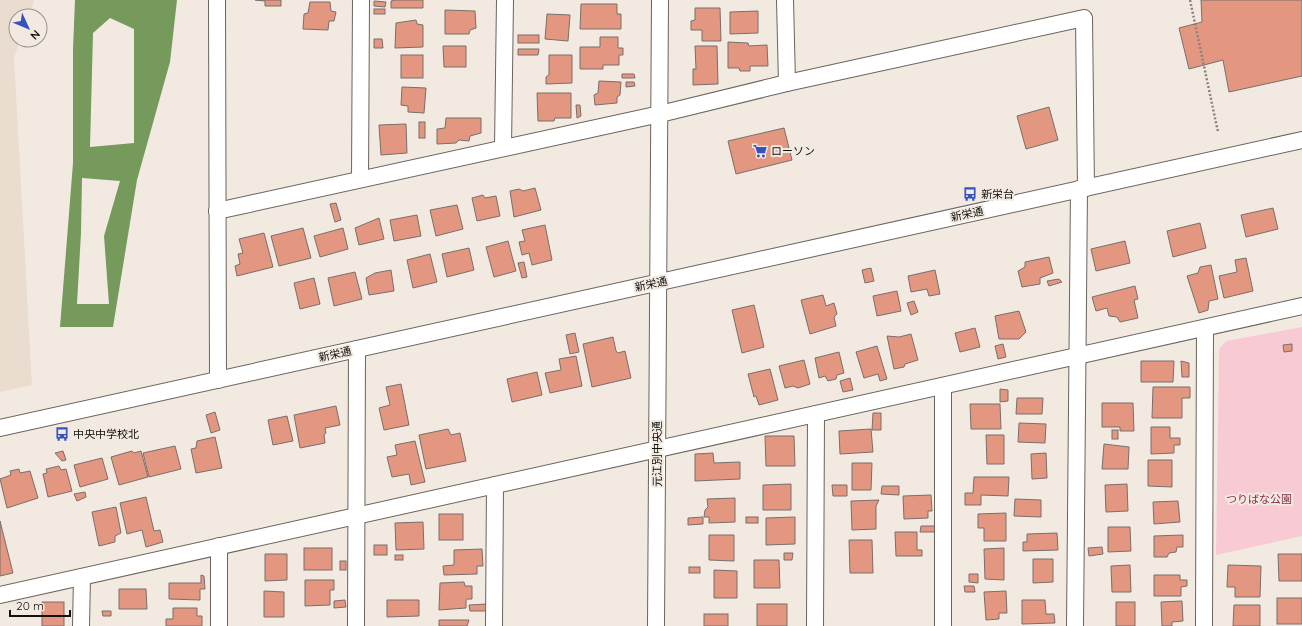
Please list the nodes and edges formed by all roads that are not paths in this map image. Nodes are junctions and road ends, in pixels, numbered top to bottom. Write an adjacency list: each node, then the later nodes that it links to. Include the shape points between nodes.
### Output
1 (217, 0): 12 (street)
2 (361, 0): 10 (street)
3 (505, 0): 9 (street)
4 (660, 0): 7 (street, 元江別中央通)
5 (785, 0): 6 (street)
6 (787, 83): 7 (street); 11 (street, via 1084,18)
7 (660, 114): 9 (street); 13 (street, 元江別中央通)
8 (1302, 140): 11 (street, 新栄通)
9 (503, 148): 10 (street)
10 (360, 179): 12 (street)
11 (1082, 188): 13 (street, 新栄通); 17 (street)
12 (217, 211): 18 (street)
13 (658, 282): 16 (street, 新栄通); 22 (street, 元江別中央通)
14 (1302, 306): 15 (street)
15 (1205, 328): 17 (street); 36 (street)
16 (357, 349): 18 (street, 新栄通); 24 (street)
17 (1076, 356): 19 (street); 35 (street)
18 (218, 380): 21 (street, 新栄通)
19 (943, 386): 20 (street); 34 (street)
20 (816, 414): 22 (street); 33 (street)
21 (0, 428)
22 (657, 449): 23 (street); 32 (street, 元江別中央通)
23 (495, 485): 24 (street); 31 (street)
24 (356, 516): 25 (street); 30 (street)
25 (219, 546): 26 (street); 29 (street)
26 (82, 577): 27 (street); 28 (street)
27 (0, 595)
28 (82, 626)
29 (219, 626)
30 (356, 626)
31 (494, 626)
32 (656, 626)
33 (815, 626)
34 (943, 626)
35 (1075, 626)
36 (1204, 626)

